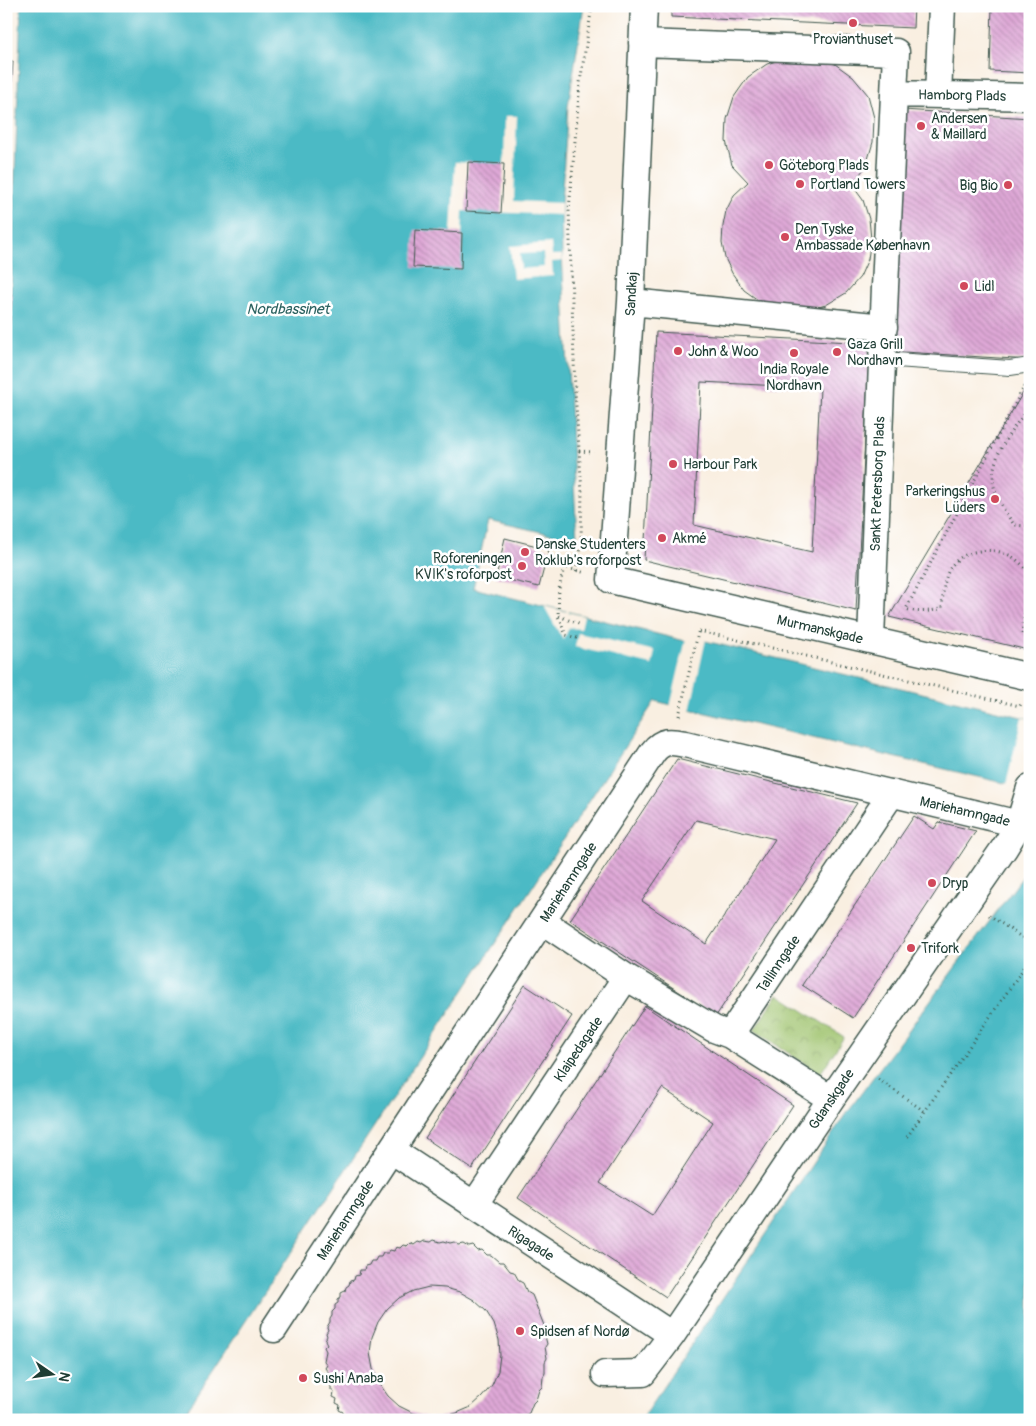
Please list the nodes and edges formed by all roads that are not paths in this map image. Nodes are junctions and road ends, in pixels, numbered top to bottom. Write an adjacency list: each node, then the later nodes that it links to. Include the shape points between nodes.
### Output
1 (644, 6): 3 (street, Sandkaj)
2 (942, 6): 5 (street)
3 (642, 44): 4 (street, via 896,52); 7 (street, Sandkaj)
4 (894, 94): 5 (street, Hamborg Plads); 8 (street)
5 (938, 95): 6 (street, Hamborg Plads)
6 (1030, 97)
7 (631, 302): 8 (street); 11 (street, Sandkaj)
8 (884, 327): 9 (street, Sankt Petersborg Plads)
9 (882, 359): 10 (lane, via 1010,368); 12 (street, Sankt Petersborg Plads)
10 (1030, 366)
11 (611, 580): 12 (street, Murmanskgade)
12 (871, 640): 13 (street, Murmanskgade)
13 (1030, 677)
14 (1029, 793): 16 (street, Gdanskgade)
15 (892, 794): 16 (street, Mariehamngade); 17 (street, Mariehamngade, via 685,744 665,742 653,752); 19 (street, Tallinngade)
16 (1019, 824): 20 (street, Gdanskgade)
17 (542, 921): 18 (street); 21 (street, Mariehamngade)
18 (626, 977): 19 (street, via 714,1029); 22 (street, Klaipedagade)
19 (730, 1035): 20 (street)
20 (831, 1099): 24 (street, Gdanskgade)
21 (391, 1150): 22 (street, Rigagade); 23 (street, Mariehamngade)
22 (474, 1205): 24 (street, Rigagade)
23 (274, 1329)
24 (672, 1335): 25 (street, Gdanskgade, via 643,1373)
25 (605, 1374)

